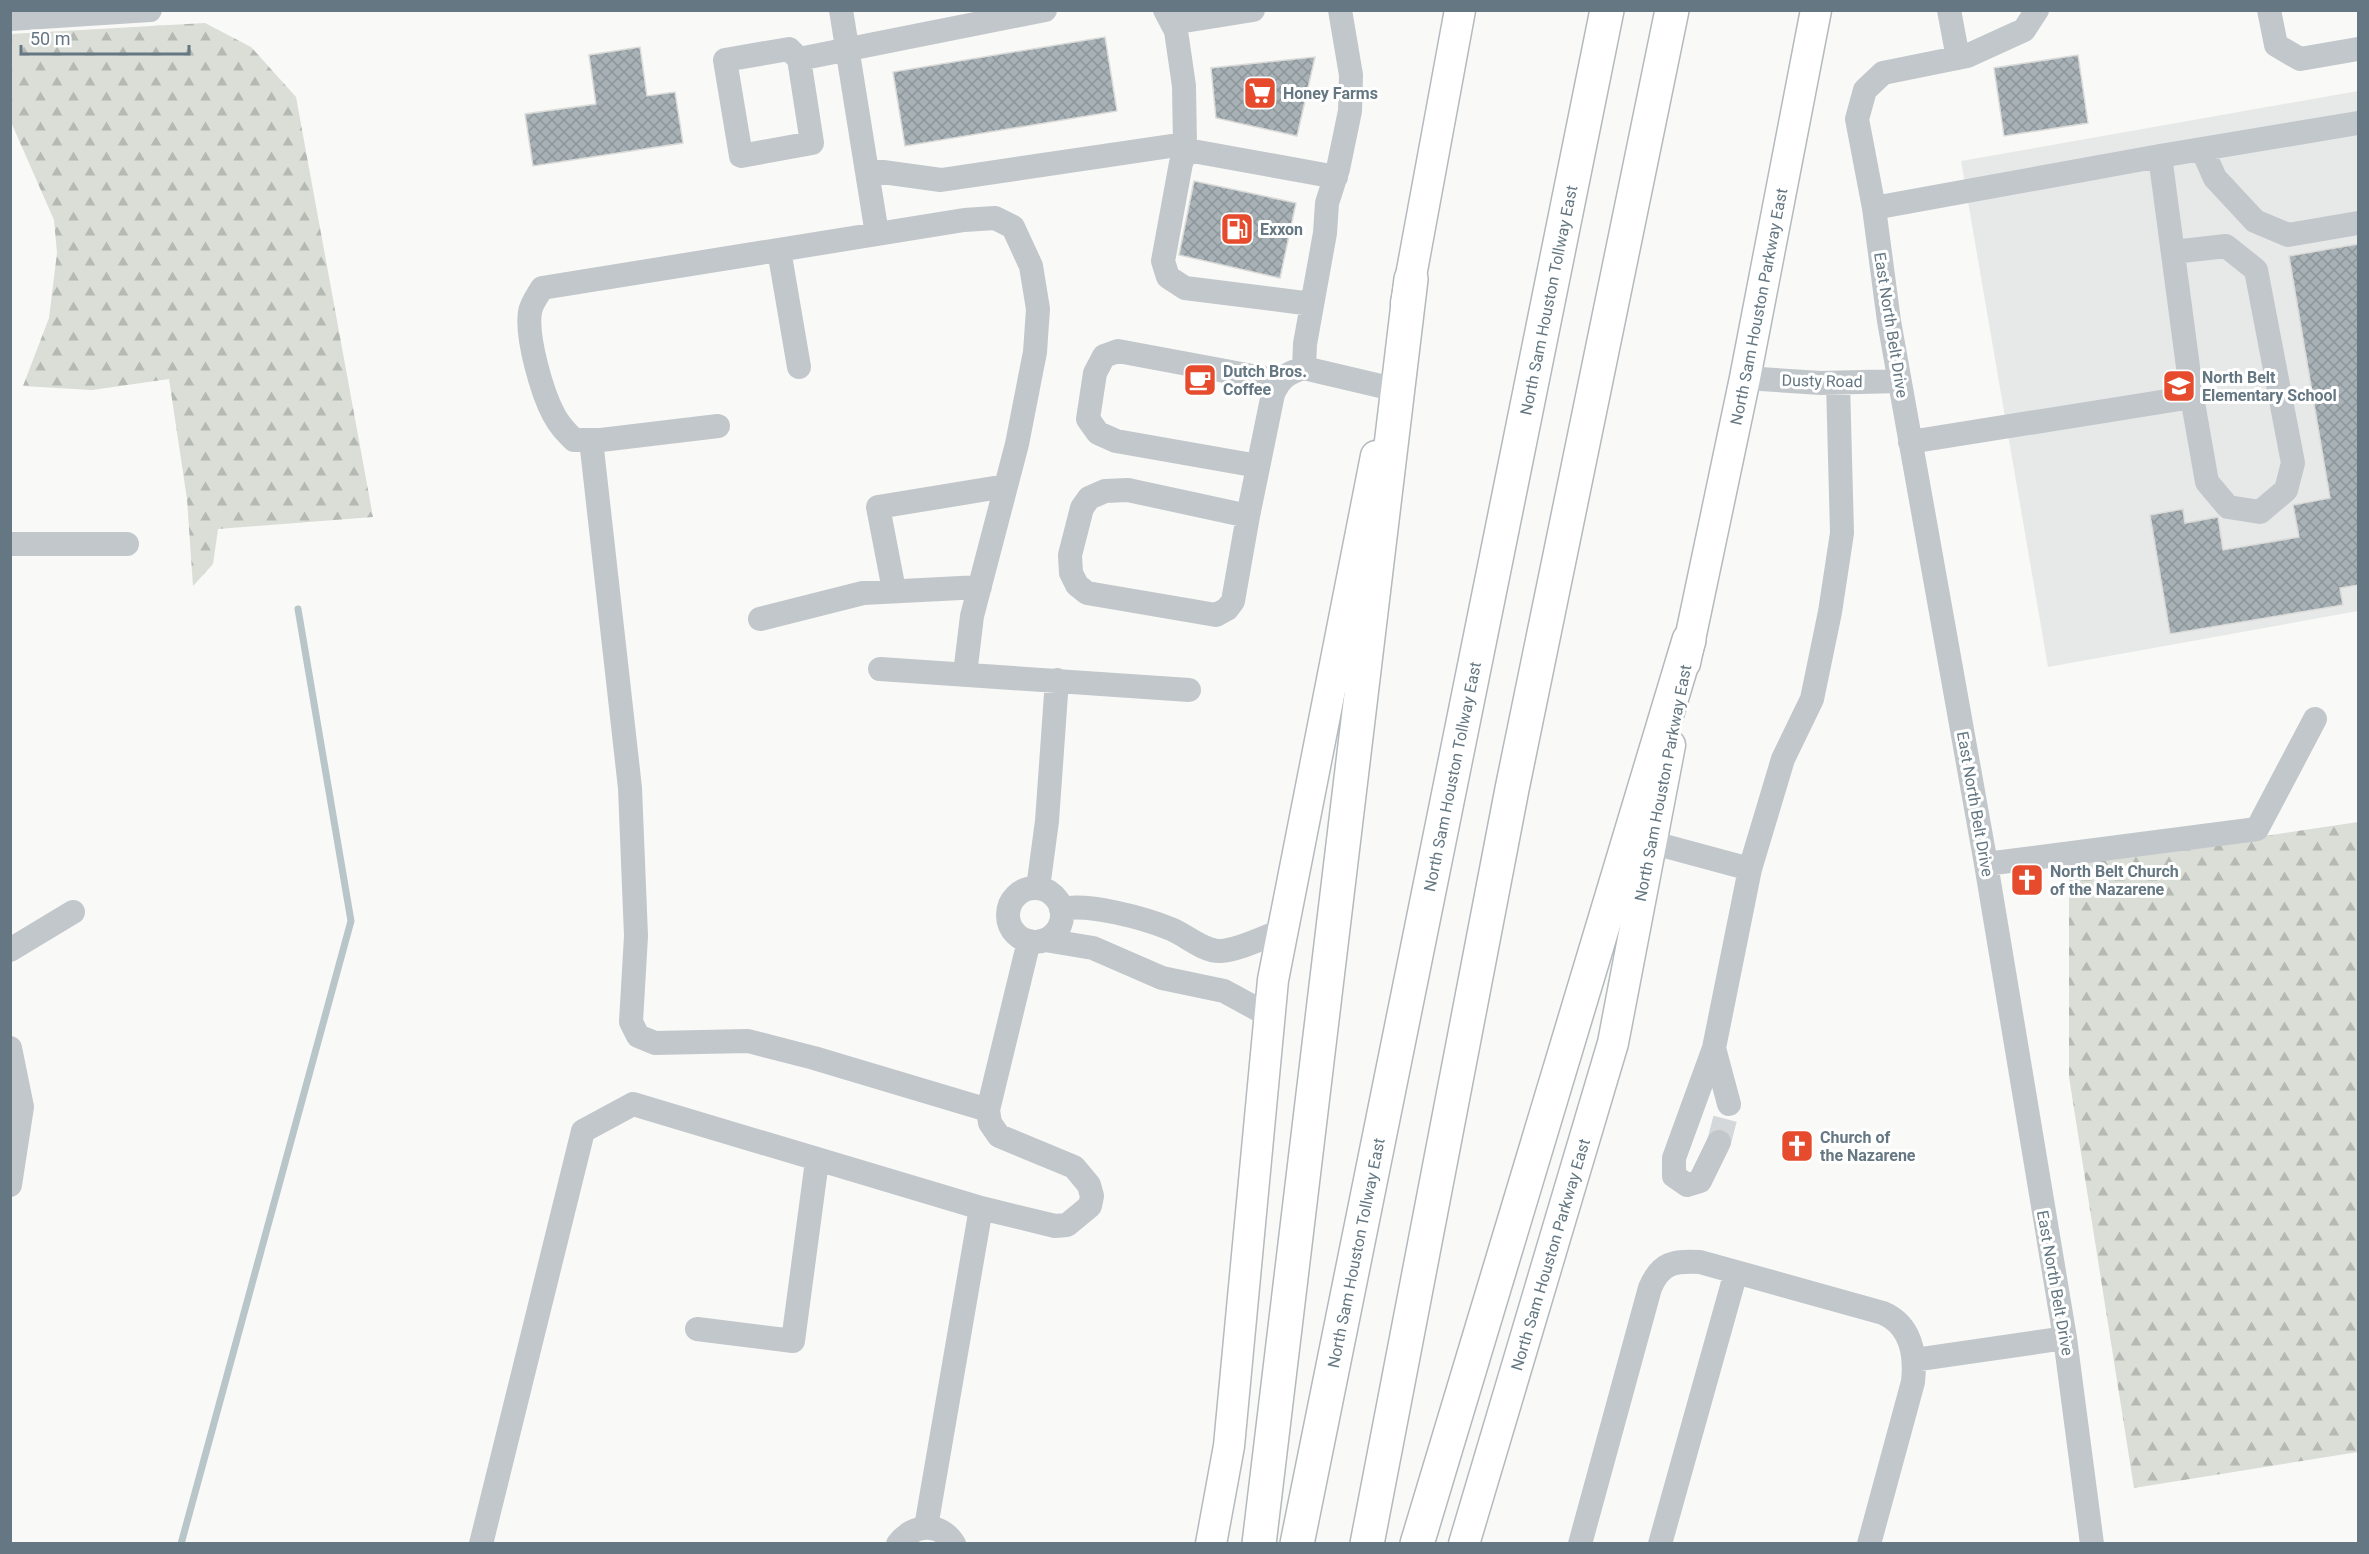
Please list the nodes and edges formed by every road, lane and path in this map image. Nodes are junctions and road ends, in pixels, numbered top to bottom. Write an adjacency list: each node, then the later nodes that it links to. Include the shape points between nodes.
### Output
1 (150, 10): 14 (street)
2 (841, 10): 16 (street)
3 (1045, 10): 16 (street)
4 (1253, 10): 13 (street)
5 (1340, 10): 24 (street, via 1351,75 1350,111)
6 (1460, 10): 30 (main road)
7 (1607, 10): 85 (highway, North Sam Houston Tollway East)
8 (1672, 10): 86 (highway, via 1512,789)
9 (1816, 10): 34 (main road, North Sam Houston Parkway East)
10 (1949, 10): 17 (street)
11 (2037, 10): 17 (street, via 2024,30)
12 (2268, 10): 15 (street, via 2276,45 2300,59)
13 (1168, 17): 21 (street, via 1176,31 1184,86)
14 (10, 19)
15 (2358, 49)
16 (848, 50): 18 (street); 23 (street)
17 (1958, 58): 25 (street, East North Belt Drive, via 1883,73 1865,90 1857,118)
18 (799, 59): 18 (street, via 789,49 725,60 741,156 812,142)
19 (2358, 123): 20 (street)
20 (2202, 149): 22 (street); 26 (street, via 2215,178 2255,221 2288,235)
21 (1187, 150): 23 (street, via 1172,146 941,180); 24 (street); 31 (street, via 1181,163 1163,261 1168,278 1185,288)
22 (2160, 156): 25 (street); 29 (street)
23 (868, 170): 27 (street)
24 (1335, 177): 31 (street, via 1327,203)
25 (1874, 208): 36 (street, East North Belt Drive)
26 (2358, 224)
27 (877, 234): 28 (street); 44 (street, via 995,218 1013,227 1031,266 1038,309 1035,352)
28 (779, 250): 32 (street); 41 (street, via 542,288 530,311 539,376 563,430 574,440)
29 (2173, 252): 39 (street); 39 (street, via 2226,246 2256,270 2293,463 2286,490 2260,512 2228,507 2207,482)
30 (1411, 279): 38 (main road); 84 (highway)
31 (1312, 304): 33 (street)
32 (799, 367)
33 (1304, 368): 35 (street); 38 (street)
34 (1745, 378): 37 (street, Dusty Road); 51 (main road, North Sam Houston Parkway East)
35 (1279, 381): 43 (street); 43 (street, via 1118,351 1104,356 1095,373 1088,419 1098,433 1116,441)
36 (1899, 381): 37 (street, Dusty Road); 42 (street, East North Belt Drive)
37 (1838, 383): 59 (street, via 1842,533 1830,612 1812,699 1783,759)
38 (1389, 388): 63 (main road)
39 (2192, 397): 42 (street)
40 (718, 426): 41 (street)
41 (591, 440): 70 (street, via 630,788 636,936 631,1022 638,1036 655,1043 748,1041)
42 (1910, 442): 58 (street, East North Belt Drive)
43 (1258, 466): 45 (street)
44 (1006, 486): 48 (street); 49 (street, via 878,507)
45 (1248, 516): 45 (street, via 1233,601 1216,615 1087,593 1071,573 1070,555 1082,508 1089,498 1105,491 1128,490)
46 (10, 544): 47 (street)
47 (127, 544)
48 (980, 587): 49 (street); 53 (street)
49 (894, 590): 50 (street, via 862,593)
50 (760, 619)
51 (1689, 640): 57 (highway)
52 (880, 669): 53 (street)
53 (965, 674): 54 (street)
54 (1057, 680): 55 (street); 60 (street)
55 (1190, 690)
56 (2314, 719): 58 (street, via 2258,830)
57 (1641, 839): 59 (street); 87 (highway); 88 (main road, North Sam Houston Parkway East, via 1613,1043)
58 (1986, 864): 77 (street, East North Belt Drive)
59 (1750, 869): 68 (street)
60 (1038, 888): 61 (street, via 1053,895); 64 (street, via 1022,891 1009,910 1015,933)
61 (1061, 909): 63 (street, via 1106,911 1140,918 1220,951); 64 (street, via 1060,924 1052,936)
62 (73, 912): 65 (street)
63 (1283, 930): 66 (main road)
64 (1037, 940): 66 (street, via 1093,948 1162,978 1224,991); 70 (street)
65 (10, 950)
66 (1270, 1016): 83 (main road, via 1229,1446)
67 (10, 1048): 73 (street, via 22,1107)
68 (1713, 1048): 69 (street); 71 (street, via 1674,1158 1674,1176 1687,1185 1700,1181)
69 (1729, 1104)
70 (988, 1110): 74 (street, via 990,1123 999,1136 1074,1167 1089,1185 1092,1196 1090,1206 1076,1220 1061,1226)
71 (1719, 1142)
72 (817, 1161): 74 (street); 76 (street, via 793,1341); 80 (street, via 633,1104 584,1131)
73 (10, 1185)
74 (981, 1208): 79 (street)
75 (1736, 1272): 78 (street, via 1892,1317 1908,1334); 89 (street, via 1700,1262 1681,1262 1669,1264 1653,1279); 90 (street)
76 (697, 1329)
77 (2065, 1338): 78 (street); 92 (street, East North Belt Drive)
78 (1914, 1360): 91 (street, via 1913,1382)
79 (926, 1527): 81 (street, via 905,1534); 82 (street, via 944,1532)
80 (481, 1544)
81 (898, 1544)
82 (954, 1544)
83 (1211, 1544)
84 (1259, 1544)
85 (1297, 1544)
86 (1367, 1544)
87 (1418, 1544)
88 (1464, 1544)
89 (1580, 1544)
90 (1660, 1544)
91 (1869, 1544)
92 (2092, 1544)

